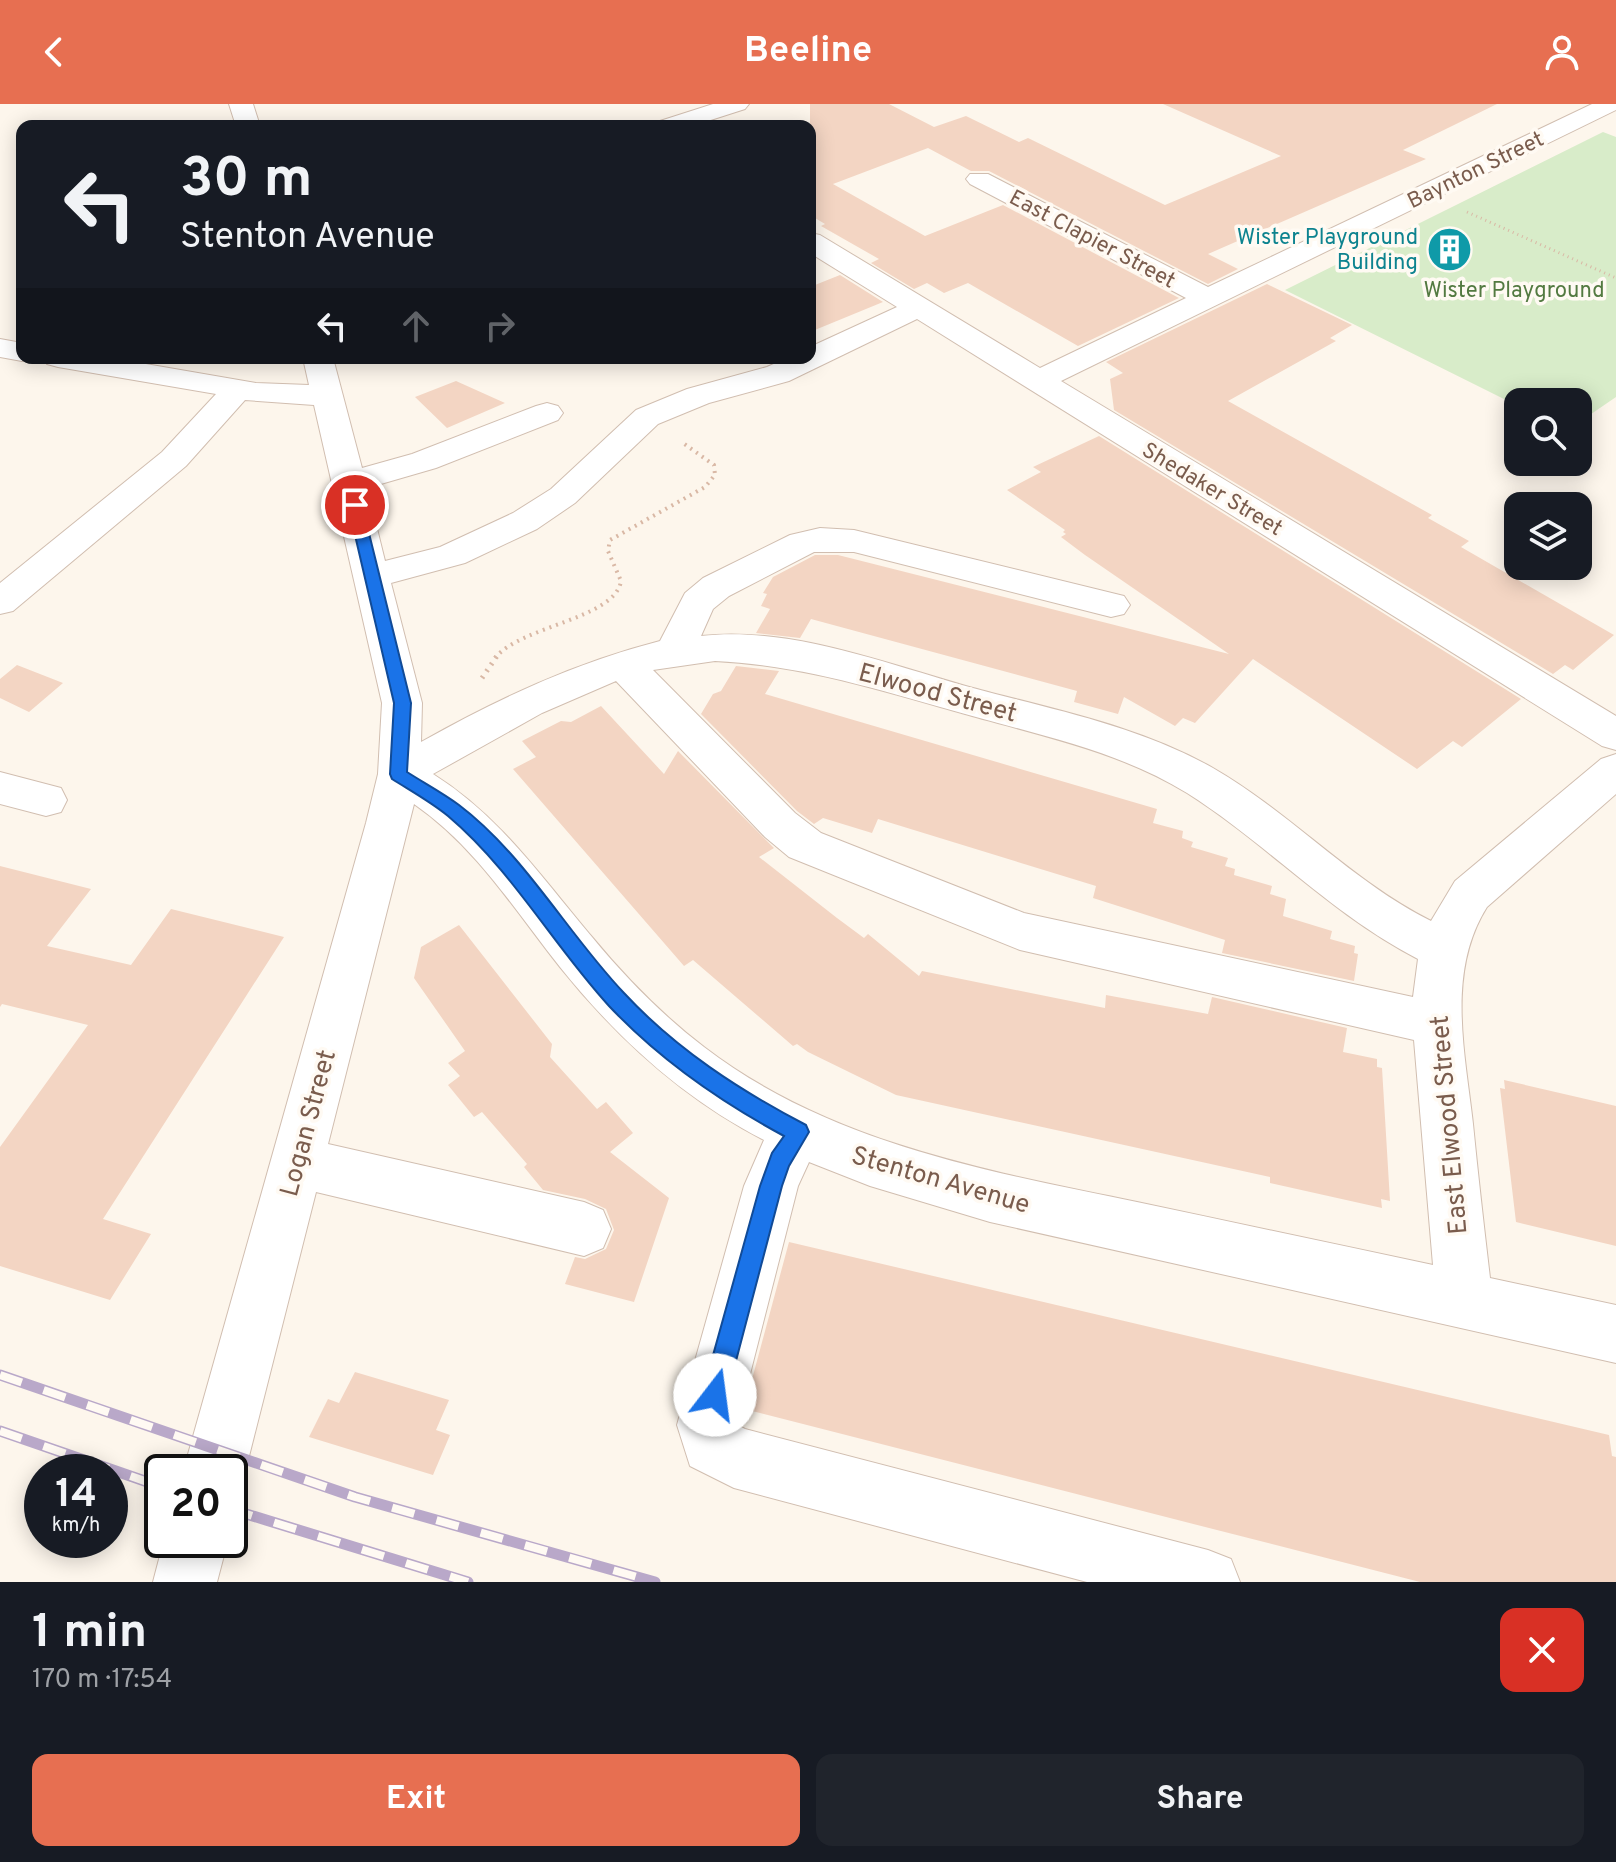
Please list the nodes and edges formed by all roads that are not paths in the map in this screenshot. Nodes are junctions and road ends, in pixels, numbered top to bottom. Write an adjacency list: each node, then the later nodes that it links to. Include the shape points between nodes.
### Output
1 (737, 104): 3 (street)
2 (1610, 104): 6 (street, Baynton Street)
3 (687, 120)
4 (979, 179): 6 (street, East Clapier Street)
5 (816, 245): 7 (street, Shedaker Street)
6 (1207, 298): 12 (street, Baynton Street)
7 (918, 308): 8 (street); 12 (street, Shedaker Street)
8 (816, 356)
9 (93, 364): 13 (street)
10 (320, 364): 14 (street, Logan Street)
11 (799, 364): 17 (street, via 647,417 563,496 525,521 452,555)
12 (1037, 381): 22 (street, Shedaker Street)
13 (238, 389): 14 (street); 18 (street, via 164,468)
14 (329, 396): 16 (street, Logan Street)
15 (547, 413): 16 (street, via 424,461)
16 (350, 482): 17 (street, Logan Street)
17 (372, 576): 24 (street, Logan Street, via 402,703)
18 (0, 602)
19 (1111, 605): 20 (street, via 854,541 820,539 781,551 716,587 698,602)
20 (675, 650): 21 (street, Elwood Street); 27 (street, Elwood Street, via 763,649 823,661 1123,745 1196,777 1369,908)
21 (623, 664): 24 (street, Elwood Street, via 578,680); 28 (street, via 805,845 1020,931)
22 (1616, 735)
23 (1616, 770): 27 (street, East Elwood Street, via 1471,894 1453,919)
24 (399, 774): 29 (street, Stenton Avenue, via 453,810 479,835 616,999 657,1038 702,1076); 30 (street, Logan Street)
25 (0, 788): 26 (street)
26 (46, 800)
27 (1442, 949): 28 (street, East Elwood Street)
28 (1437, 1024): 32 (street, East Elwood Street)
29 (798, 1132): 32 (street, Stenton Avenue, via 857,1158 987,1195); 37 (street, via 771,1186 707,1425 712,1444 734,1457)
30 (296, 1162): 31 (street); 34 (street, Logan Street)
31 (584, 1229)
32 (1464, 1301): 33 (street, Stenton Avenue)
33 (1616, 1334)
34 (219, 1454)
35 (191, 1558): 36 (street)
36 (185, 1582)
37 (1208, 1582)

